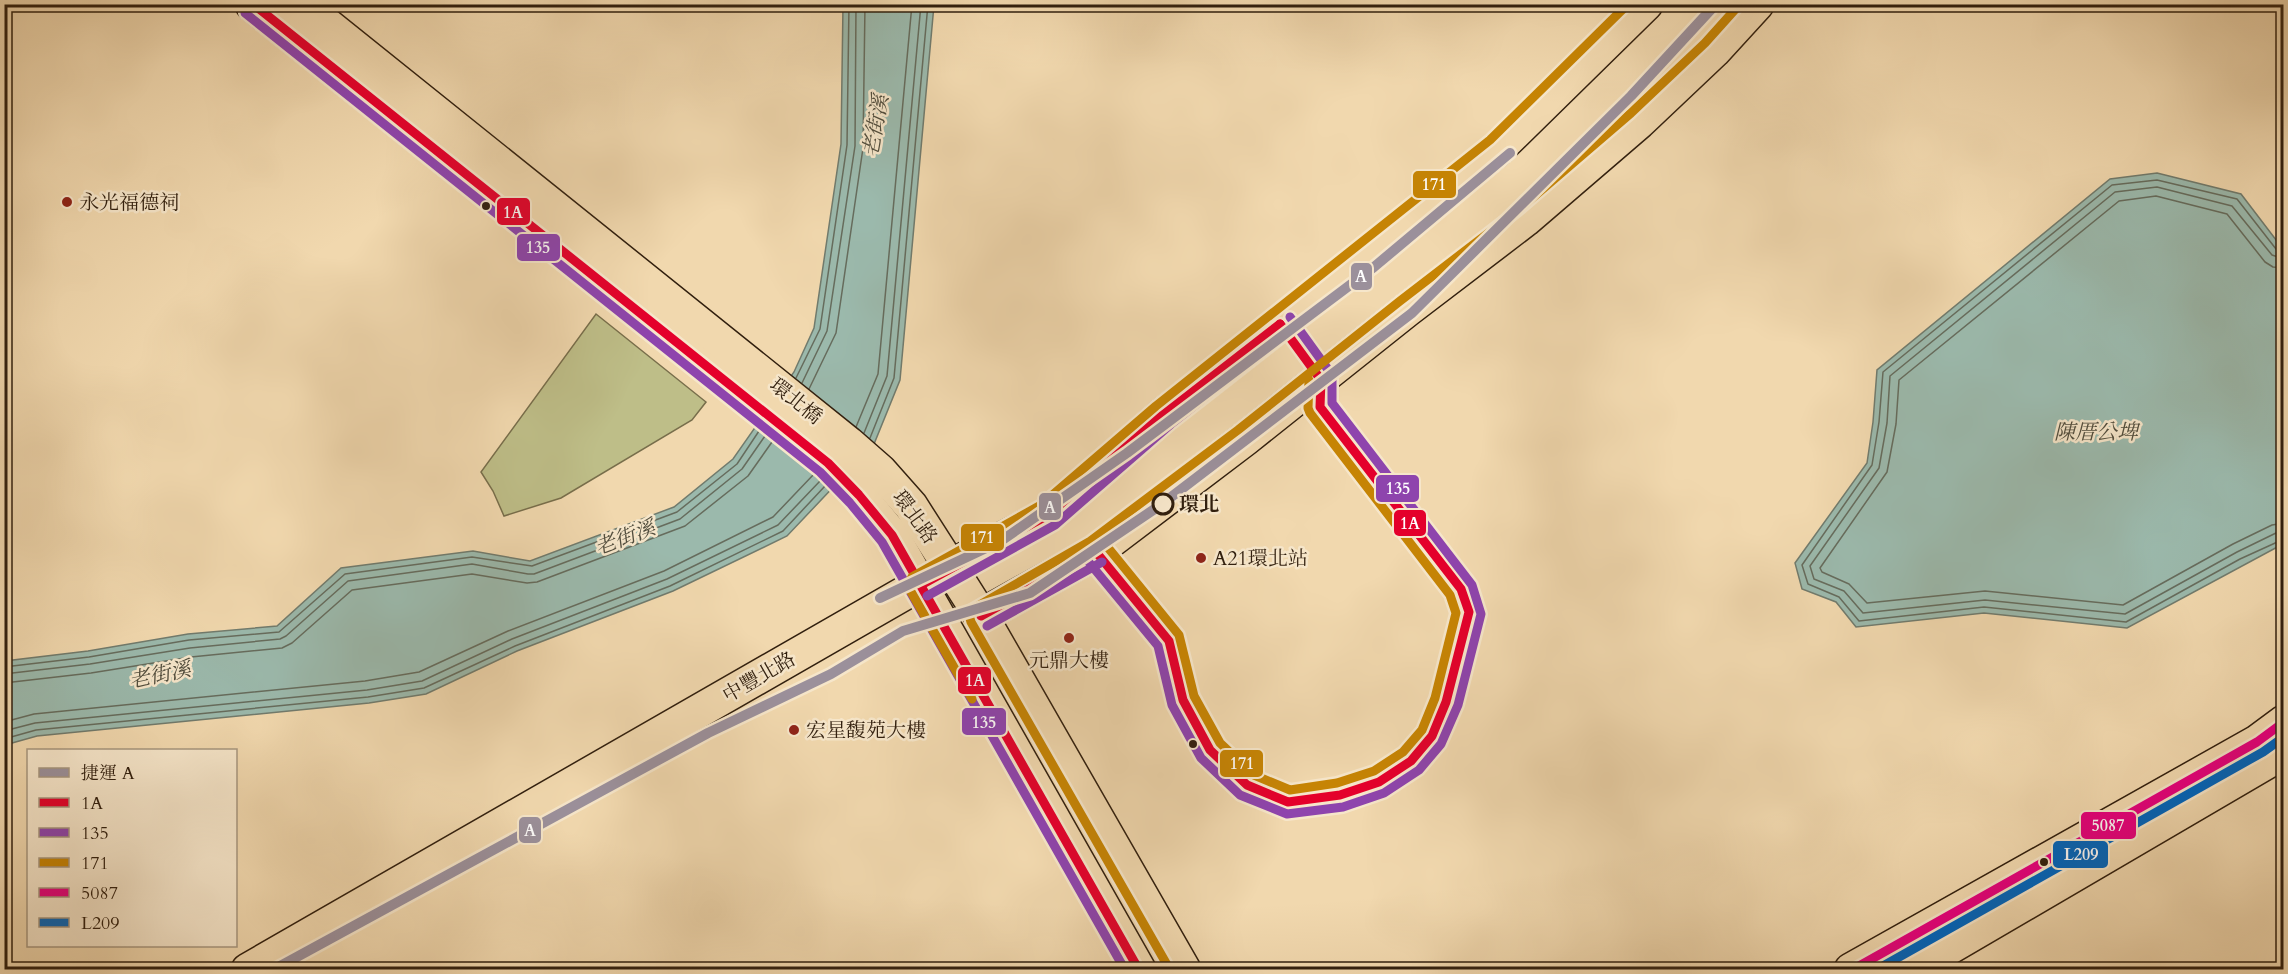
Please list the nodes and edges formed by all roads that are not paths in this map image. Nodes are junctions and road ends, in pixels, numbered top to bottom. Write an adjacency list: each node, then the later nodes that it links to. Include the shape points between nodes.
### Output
1 (252, 4): 5 (main road)
2 (301, 4): 5 (main road)
3 (1646, 4): 7 (main road, 中豐北路, via 1498,149 1163,414 1048,515)
4 (1756, 4): 9 (main road, via 1714,51 1639,122 1526,220 1096,552)
5 (703, 346): 6 (main road, 環北橋, via 828,462)
6 (870, 483): 7 (main road, 環北路, via 911,506); 8 (main road, 環北路, via 892,535)
7 (950, 567): 8 (main road, 中豐北路); 9 (main road, 環北路)
8 (921, 585): 9 (main road); 12 (main road, 中豐北路); 13 (main road, 環北路)
9 (981, 616): 14 (main road, 環北路)
10 (2283, 722): 15 (main road, via 2257,742)
11 (2283, 752): 16 (main road)
12 (248, 969)
13 (1139, 969)
14 (1184, 969)
15 (1851, 969)
16 (1911, 969)

